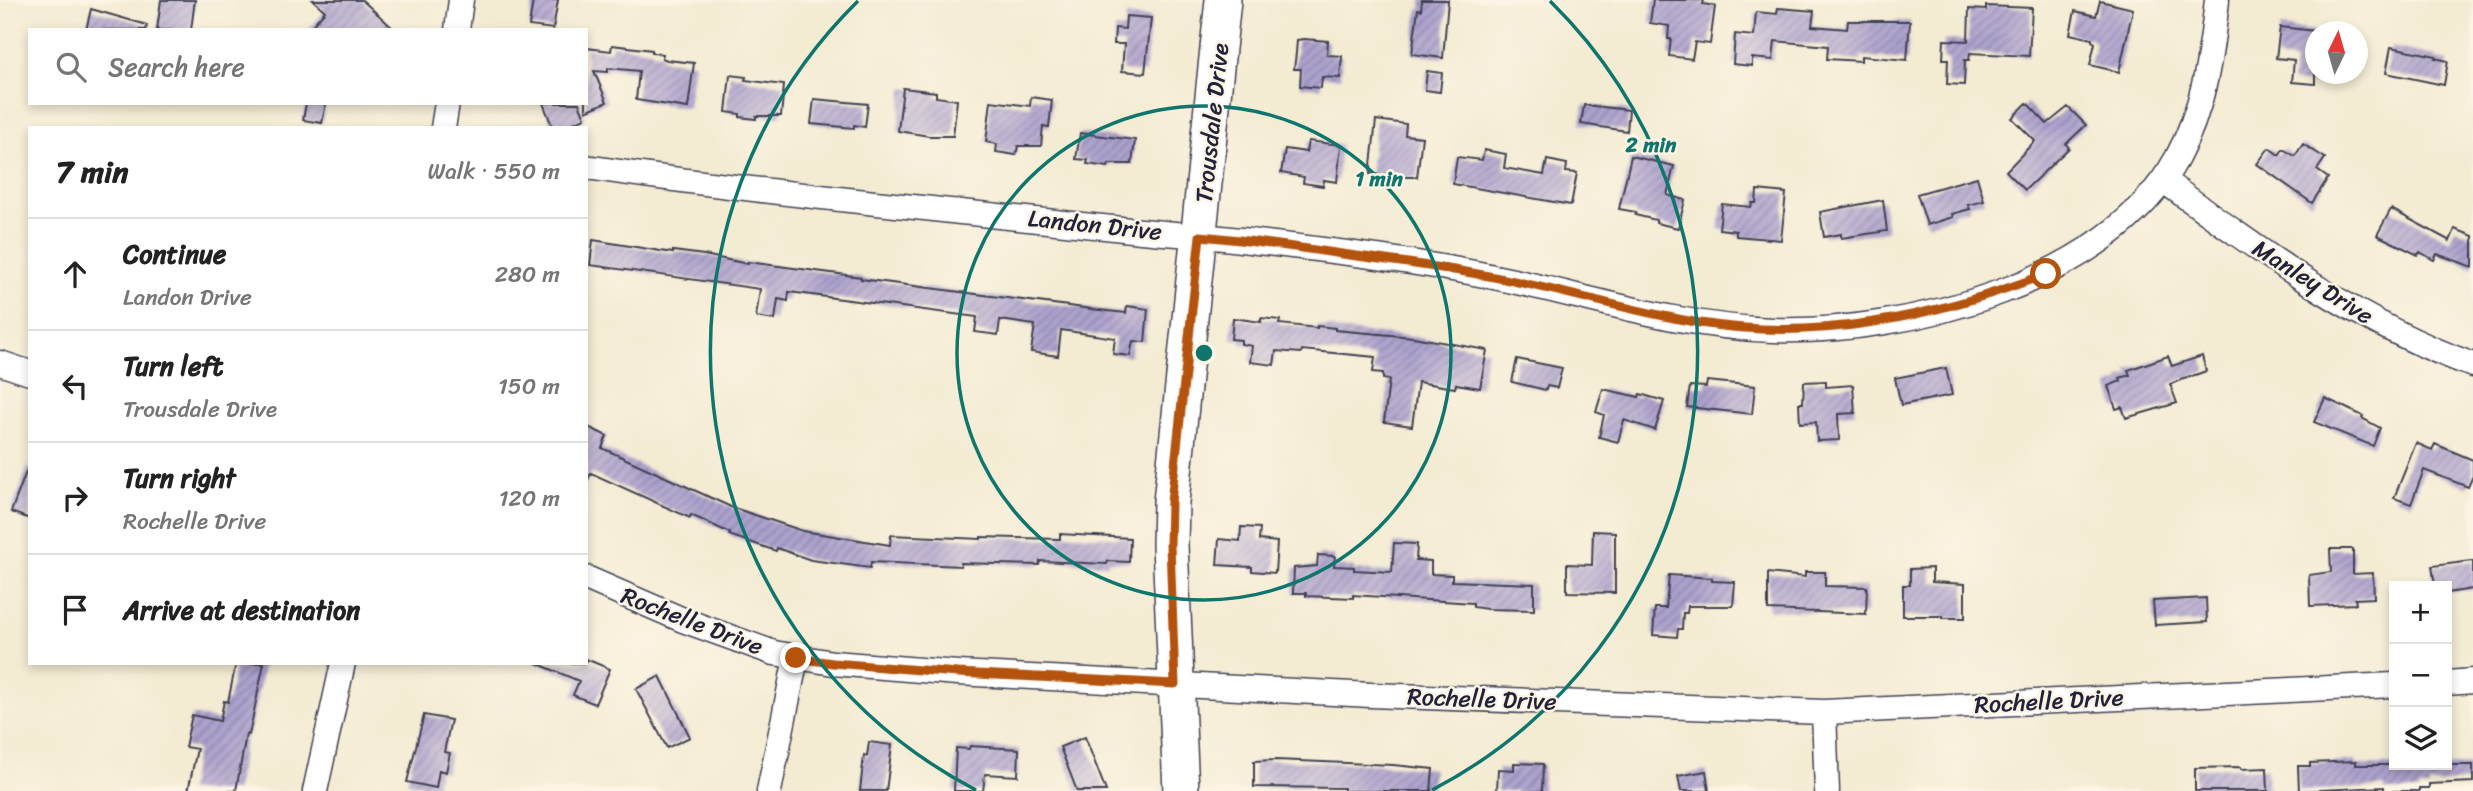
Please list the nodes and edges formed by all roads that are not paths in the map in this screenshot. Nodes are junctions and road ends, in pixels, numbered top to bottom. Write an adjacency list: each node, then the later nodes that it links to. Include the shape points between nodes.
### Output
1 (461, 0): 4 (street)
2 (1223, 0): 9 (street, Trousdale Drive)
3 (2217, 0): 8 (street, Landon Drive, via 2200,106)
4 (457, 28)
5 (447, 105): 6 (street)
6 (443, 126)
7 (588, 167): 9 (street, Landon Drive)
8 (2163, 180): 9 (street, Landon Drive, via 2143,206 2100,242 2046,274 1921,314 1814,330 1700,323 1485,275); 11 (street, Manley Drive, via 2342,303 2403,337)
9 (1200, 236): 18 (street, Trousdale Drive, via 1171,502)
10 (0, 363): 12 (street)
11 (2473, 365)
12 (28, 372)
13 (588, 579): 14 (street, Rochelle Drive, via 683,620)
14 (796, 658): 18 (street, Rochelle Drive, via 958,673); 22 (street)
15 (343, 665): 21 (street)
16 (2473, 681): 17 (street)
17 (2452, 683)
18 (1175, 684): 20 (street, Rochelle Drive); 23 (street, Trousdale Drive)
19 (2389, 685): 20 (street, Rochelle Drive)
20 (1824, 712): 24 (street)
21 (315, 791)
22 (769, 791)
23 (1181, 791)
24 (1827, 791)

